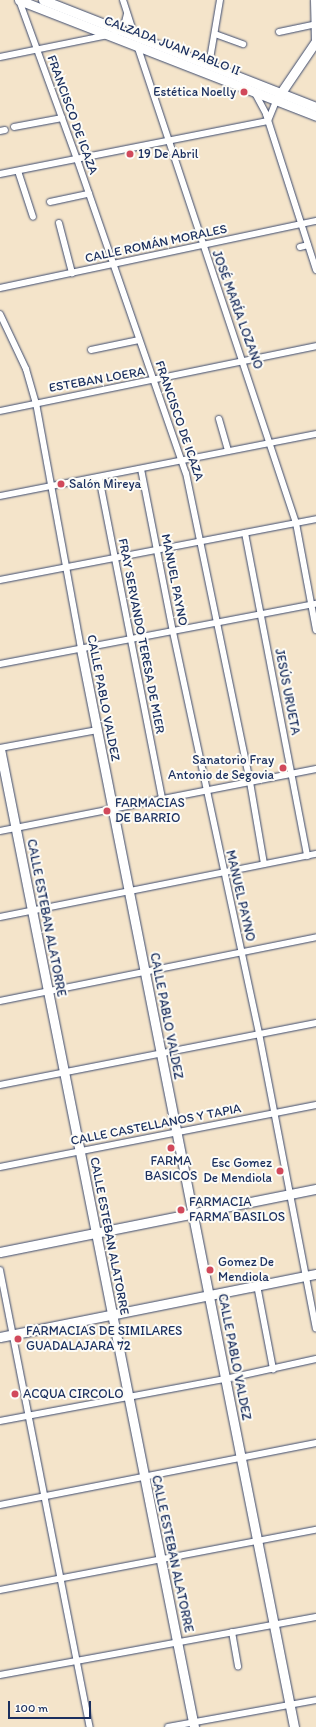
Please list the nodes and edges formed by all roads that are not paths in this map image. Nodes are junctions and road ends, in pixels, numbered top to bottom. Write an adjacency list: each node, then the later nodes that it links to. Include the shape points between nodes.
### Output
1 (19, 0): 11 (street, CALZADA JUAN PABLO II); 15 (street, FRANCISCO DE ICAZA)
2 (43, 0): 8 (street, CALZADA JUAN PABLO II)
3 (123, 0): 6 (street, JOSÉ MARÍA LOZANO)
4 (220, 0): 10 (street)
5 (315, 5): 7 (street)
6 (127, 13): 8 (street); 12 (street, JOSÉ MARÍA LOZANO)
7 (316, 24): 9 (street); 19 (street, via 316,40)
8 (119, 30): 11 (street); 12 (street, CALZADA JUAN PABLO II)
9 (279, 32)
10 (214, 34): 13 (street); 17 (street)
11 (109, 35): 14 (street, CALZADA JUAN PABLO II); 15 (street)
12 (134, 36): 14 (street, JOSÉ MARÍA LOZANO); 17 (street, CALZADA JUAN PABLO II)
13 (242, 44)
14 (138, 46): 18 (street, CALZADA JUAN PABLO II); 25 (street, JOSÉ MARÍA LOZANO)
15 (37, 50): 16 (street); 22 (street, FRANCISCO DE ICAZA)
16 (0, 57)
17 (209, 65): 19 (street, CALZADA JUAN PABLO II)
18 (255, 93): 19 (street, CALZADA JUAN PABLO II); 23 (street, via 264,106)
19 (278, 97): 20 (street, CALZADA JUAN PABLO II); 21 (street, CALZADA JUAN PABLO II); 23 (street)
20 (316, 107)
21 (316, 116)
22 (62, 118): 24 (street); 26 (street, FRANCISCO DE ICAZA)
23 (268, 121): 25 (street); 34 (street)
24 (14, 127)
25 (167, 141): 26 (street); 35 (street, JOSÉ MARÍA LOZANO)
26 (77, 159): 27 (street); 29 (street, FRANCISCO DE ICAZA)
27 (18, 171): 28 (street); 31 (street)
28 (0, 174)
29 (89, 194): 30 (street); 38 (street, FRANCISCO DE ICAZA)
30 (50, 202)
31 (33, 217)
32 (316, 221): 34 (street, CALLE ROMÁN MORALES)
33 (60, 222): 40 (street)
34 (301, 224): 35 (street, CALLE ROMÁN MORALES); 36 (street)
35 (202, 245): 38 (street, CALLE ROMÁN MORALES); 46 (street, JOSÉ MARÍA LOZANO)
36 (308, 245): 37 (street); 39 (street)
37 (300, 247)
38 (112, 264): 40 (street, CALLE ROMÁN MORALES); 43 (street, FRANCISCO DE ICAZA)
39 (316, 270)
40 (72, 273): 41 (street, CALLE ROMÁN MORALES)
41 (0, 288)
42 (0, 314): 48 (street, CALLE PABLO VALDEZ, via 26,369)
43 (139, 340): 45 (street); 47 (street, FRANCISCO DE ICAZA)
44 (316, 346): 46 (street, ESTEBAN LOERA)
45 (91, 350)
46 (245, 362): 47 (street, ESTEBAN LOERA); 52 (street, JOSÉ MARÍA LOZANO)
47 (154, 381): 48 (street, ESTEBAN LOERA); 54 (street, FRANCISCO DE ICAZA)
48 (36, 403): 49 (street, ESTEBAN LOERA); 57 (street, CALLE PABLO VALDEZ)
49 (0, 411)
50 (219, 419): 53 (street)
51 (316, 434): 52 (street)
52 (270, 442): 53 (street); 60 (street, JOSÉ MARÍA LOZANO)
53 (228, 451): 54 (street)
54 (182, 460): 55 (street); 62 (street, FRANCISCO DE ICAZA)
55 (141, 469): 56 (street); 63 (street, MANUEL PAYNO)
56 (99, 477): 57 (street); 64 (street, FRAY SERVANDO TERESA DE MIER)
57 (49, 487): 58 (street); 65 (street, CALLE PABLO VALDEZ)
58 (0, 496)
59 (316, 519): 60 (street)
60 (296, 522): 61 (street); 67 (street, JOSÉ MARÍA LOZANO)
61 (245, 533): 62 (street); 68 (street, JESÚS URUETA)
62 (200, 541): 63 (street); 69 (street, FRANCISCO DE ICAZA)
63 (158, 550): 64 (street); 71 (street, MANUEL PAYNO)
64 (114, 559): 65 (street); 72 (street, FRAY SERVANDO TERESA DE MIER)
65 (64, 568): 66 (street); 73 (street, CALLE PABLO VALDEZ)
66 (0, 580)
67 (314, 605): 68 (street); 70 (street, JOSÉ MARÍA LOZANO)
68 (261, 614): 69 (street); 78 (street, JESÚS URUETA)
69 (217, 624): 71 (street); 79 (street, FRANCISCO DE ICAZA)
70 (316, 630)
71 (173, 632): 72 (street); 80 (street, MANUEL PAYNO)
72 (131, 640): 73 (street); 81 (street, FRAY SERVANDO TERESA DE MIER)
73 (81, 649): 74 (street); 75 (street, CALLE PABLO VALDEZ)
74 (0, 664)
75 (96, 730): 76 (street); 82 (street, CALLE PABLO VALDEZ)
76 (0, 749): 83 (street, CALLE ESTEBAN ALATORRE)
77 (316, 768): 78 (street)
78 (292, 773): 79 (street); 86 (street, JESÚS URUETA)
79 (250, 782): 80 (street); 87 (street, FRANCISCO DE ICAZA)
80 (206, 790): 81 (street); 88 (street, MANUEL PAYNO)
81 (162, 799): 82 (street)
82 (112, 809): 83 (street); 89 (street, CALLE PABLO VALDEZ)
83 (16, 828): 84 (street); 90 (street, CALLE ESTEBAN ALATORRE)
84 (0, 831)
85 (316, 854): 86 (street)
86 (307, 856): 87 (street)
87 (264, 864): 88 (street)
88 (223, 872): 89 (street); 93 (street, MANUEL PAYNO)
89 (128, 892): 90 (street); 94 (street, CALLE PABLO VALDEZ)
90 (32, 911): 91 (street); 95 (street, CALLE ESTEBAN ALATORRE)
91 (0, 917)
92 (316, 937): 93 (street)
93 (242, 952): 94 (street); 98 (street, MANUEL PAYNO)
94 (144, 972): 95 (street); 99 (street, CALLE PABLO VALDEZ)
95 (48, 992): 96 (street); 100 (street, CALLE ESTEBAN ALATORRE)
96 (0, 1001)
97 (316, 1022): 98 (street)
98 (259, 1033): 99 (street); 103 (street, MANUEL PAYNO)
99 (160, 1055): 100 (street); 104 (street, CALLE PABLO VALDEZ)
100 (64, 1074): 101 (street); 105 (street, CALLE ESTEBAN ALATORRE)
101 (0, 1085)
102 (316, 1105): 103 (street, CALLE CASTELLANOS Y TAPIA)
103 (272, 1113): 104 (street, CALLE CASTELLANOS Y TAPIA); 108 (street, MANUEL PAYNO)
104 (175, 1132): 105 (street, CALLE CASTELLANOS Y TAPIA); 109 (street, CALLE PABLO VALDEZ)
105 (79, 1152): 106 (street, CALLE CASTELLANOS Y TAPIA); 110 (street, CALLE ESTEBAN ALATORRE)
106 (0, 1167)
107 (316, 1189): 108 (street)
108 (288, 1195): 109 (street); 114 (street, MANUEL PAYNO)
109 (192, 1214): 110 (street); 116 (street, CALLE PABLO VALDEZ)
110 (95, 1233): 111 (street); 117 (street, CALLE ESTEBAN ALATORRE)
111 (0, 1252)
112 (0, 1270): 119 (street)
113 (316, 1274): 114 (street)
114 (305, 1276): 115 (street); 118 (street, MANUEL PAYNO)
115 (257, 1285): 116 (street); 122 (street)
116 (208, 1294): 117 (street); 123 (street, CALLE PABLO VALDEZ)
117 (111, 1314): 119 (street); 124 (street, CALLE ESTEBAN ALATORRE)
118 (316, 1330)
119 (13, 1334): 120 (street); 125 (street)
120 (0, 1337)
121 (316, 1359): 122 (street)
122 (273, 1369): 123 (street)
123 (225, 1379): 124 (street); 128 (street, CALLE PABLO VALDEZ)
124 (127, 1396): 125 (street); 129 (street, CALLE ESTEBAN ALATORRE)
125 (29, 1415): 126 (street); 130 (street)
126 (0, 1421)
127 (316, 1443): 128 (street)
128 (241, 1459): 129 (street); 133 (street, CALLE PABLO VALDEZ)
129 (143, 1477): 130 (street); 134 (street, CALLE ESTEBAN ALATORRE)
130 (46, 1496): 131 (street); 135 (street)
131 (0, 1505)
132 (316, 1530): 133 (street)
133 (257, 1541): 134 (street); 138 (street, CALLE PABLO VALDEZ)
134 (160, 1559): 135 (street); 140 (street, CALLE ESTEBAN ALATORRE)
135 (62, 1578): 136 (street); 141 (street)
136 (0, 1590)
137 (316, 1617): 138 (street)
138 (274, 1625): 139 (street); 145 (street, CALLE PABLO VALDEZ)
139 (232, 1632): 140 (street); 142 (street)
140 (177, 1641): 141 (street); 146 (street, CALLE ESTEBAN ALATORRE)
141 (77, 1660): 143 (street); 147 (street)
142 (238, 1666)
143 (0, 1675)
144 (316, 1700): 145 (street)
145 (290, 1706): 146 (street); 149 (street, CALLE PABLO VALDEZ)
146 (194, 1725): 148 (street)
147 (90, 1727)
148 (168, 1727)
149 (294, 1727)

